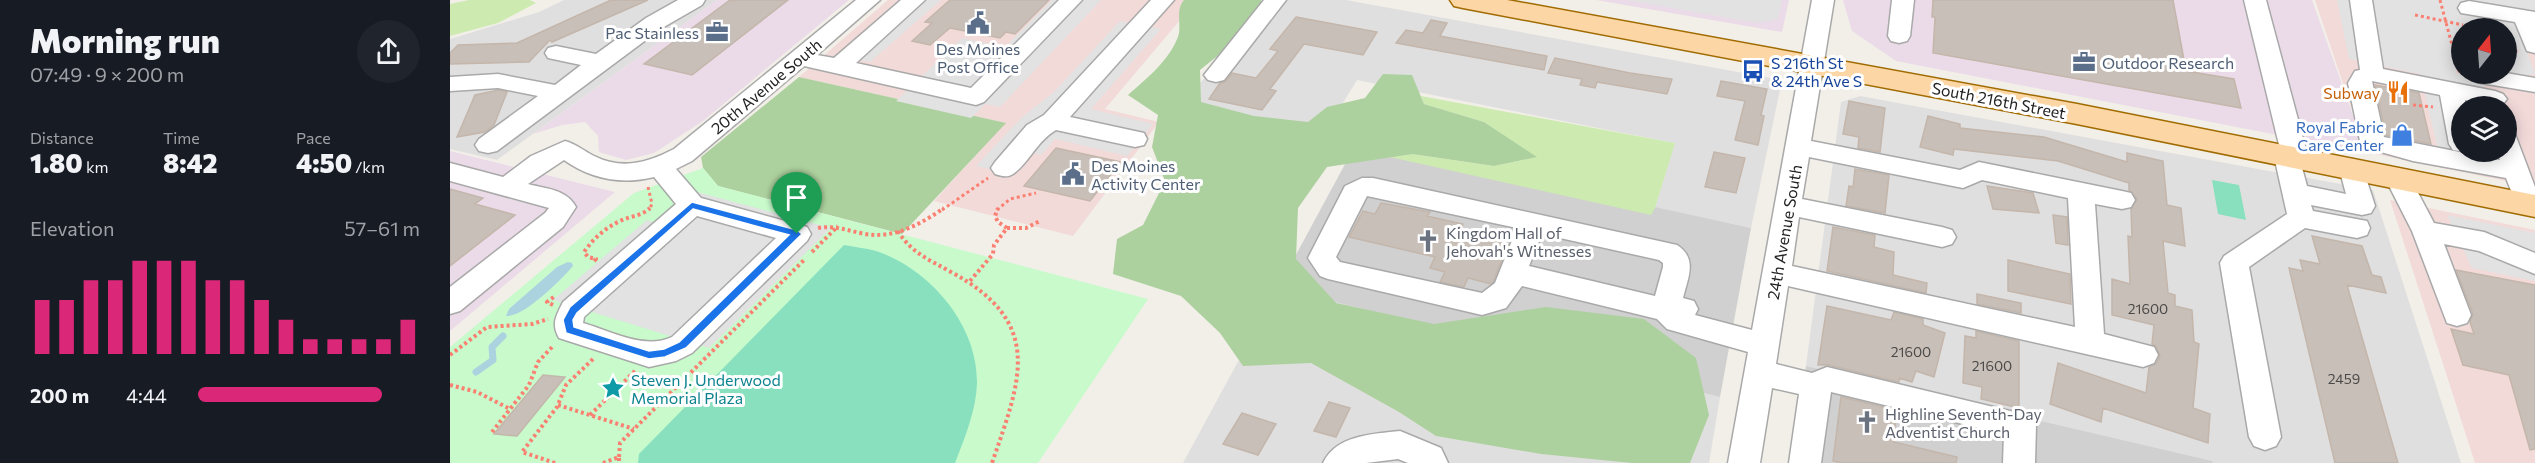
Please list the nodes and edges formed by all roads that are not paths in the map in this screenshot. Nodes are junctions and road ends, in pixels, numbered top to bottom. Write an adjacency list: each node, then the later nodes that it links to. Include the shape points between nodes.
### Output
1 (694, 0): 20 (street)
2 (869, 0): 19 (street, 20th Avenue South)
3 (898, 0): 16 (street, via 867,27)
4 (914, 0): 16 (street)
5 (1071, 0): 22 (street, via 976,97)
6 (1163, 0): 32 (street)
7 (1275, 0): 24 (street)
8 (1463, 0): 21 (main road, South 216th Street)
9 (1824, 0): 21 (street, 24th Avenue South)
10 (1903, 0): 15 (street)
11 (2255, 0): 37 (street)
12 (2361, 0): 23 (street)
13 (2469, 15): 14 (street)
14 (2530, 18): 17 (street)
15 (1899, 36)
16 (867, 41): 22 (street)
17 (2535, 46)
18 (556, 53): 20 (street)
19 (800, 58): 22 (street); 40 (street, 20th Avenue South, via 683,156)
20 (599, 62): 30 (street)
21 (1813, 64): 35 (street, 24th Avenue South); 37 (main road, South 216th Street)
22 (839, 66)
23 (2372, 74): 26 (street); 36 (street, via 2363,76 2360,83 2372,141 2413,153)
24 (1216, 75)
25 (450, 84): 30 (street, via 498,81)
26 (2451, 84)
27 (2455, 84): 29 (street); 31 (street)
28 (2535, 85): 29 (street)
29 (2492, 89)
30 (559, 93): 34 (street)
31 (2456, 96)
32 (1053, 121): 33 (street); 41 (street, via 1036,131)
33 (1135, 139)
34 (488, 145)
35 (1799, 147): 47 (street, via 1963,179 1979,171); 52 (street, 24th Avenue South)
36 (2451, 152)
37 (2291, 156): 42 (main road, South 216th Street); 50 (street)
38 (2490, 162): 43 (street)
39 (2512, 162): 43 (street)
40 (660, 168): 46 (street, via 642,173 606,170 580,161 565,149); 49 (street)
41 (1004, 168)
42 (2352, 168): 45 (main road, South 216th Street); 50 (street, via 2362,206)
43 (2515, 171): 51 (street)
44 (450, 172): 46 (street)
45 (2398, 178): 51 (main road, South 216th Street); 55 (street)
46 (507, 187): 60 (street, via 558,201 563,207 554,220)
47 (2081, 192): 48 (street); 63 (street)
48 (2122, 200)
49 (692, 205): 49 (street, via 573,310 569,330 649,355 665,353 682,345 797,234)
50 (2298, 205): 54 (street); 67 (street, via 2234,263)
51 (2531, 205)
52 (1789, 206): 56 (street); 59 (street, 24th Avenue South)
53 (1533, 222): 58 (street); 58 (street, via 1362,187 1354,192 1322,258 1338,272 1482,304 1496,300); 61 (street, via 1667,252 1676,258 1677,267)
54 (2357, 228)
55 (2426, 231): 57 (street, via 2484,242); 62 (street)
56 (1942, 237)
57 (2535, 264)
58 (1514, 273): 61 (street)
59 (1777, 273): 63 (street); 64 (street, 24th Avenue South)
60 (450, 303)
61 (1666, 310): 64 (street, via 1677,321)
62 (2457, 315)
63 (2090, 342): 65 (street)
64 (1764, 350): 66 (street); 70 (street, 24th Avenue South)
65 (2143, 355)
66 (1816, 386): 71 (street); 72 (street, via 1827,379 2020,425)
67 (2265, 437)
68 (1339, 463): 69 (street, via 1364,448 1400,445 1430,458)
69 (1432, 463)
70 (1744, 463)
71 (1806, 463)
72 (2019, 463)

